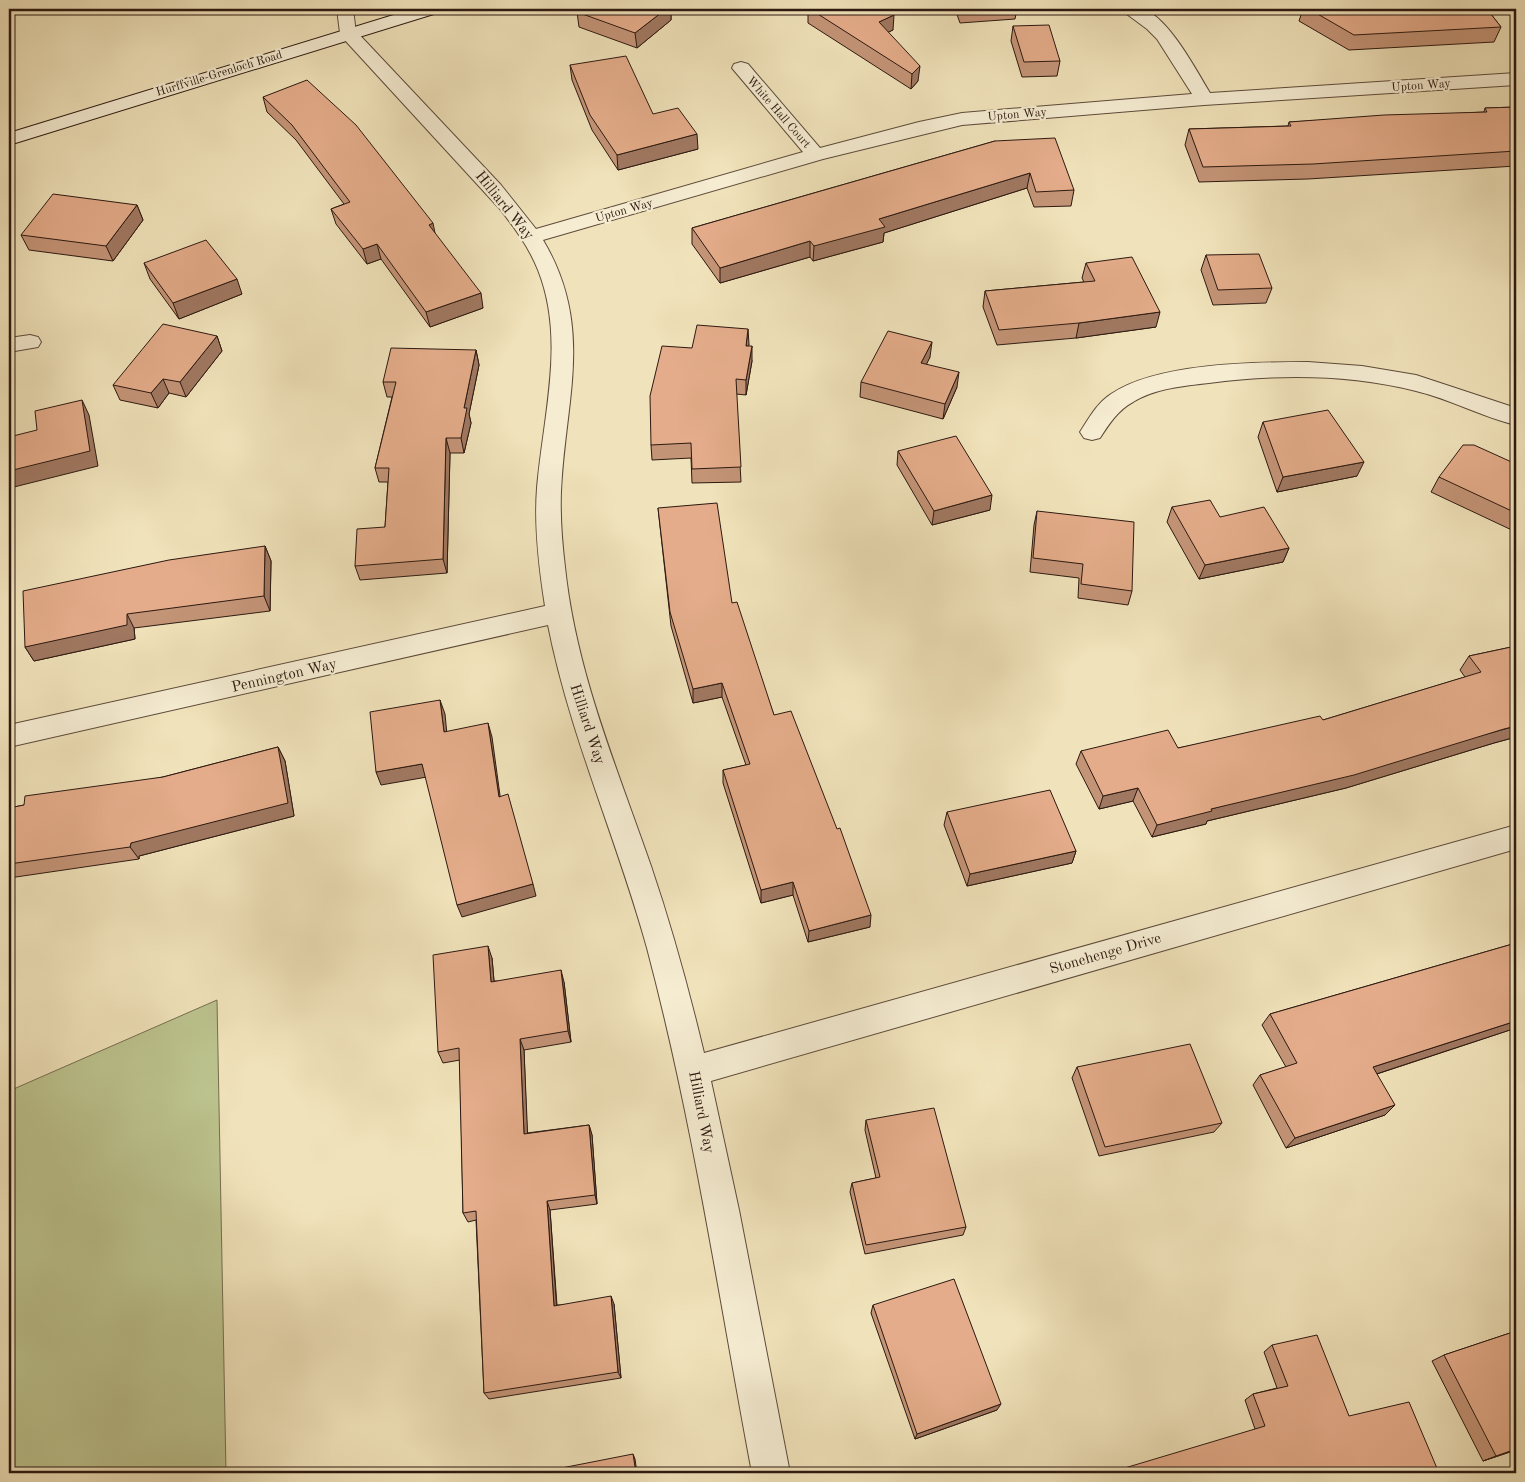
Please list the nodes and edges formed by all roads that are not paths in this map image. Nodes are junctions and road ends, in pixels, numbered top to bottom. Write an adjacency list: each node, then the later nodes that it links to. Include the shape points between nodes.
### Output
1 (431, 9): 3 (street, Hurffville-Grenloch Road)
2 (1129, 9): 6 (street, via 1152,24 1165,38)
3 (346, 21): 7 (street, Hurffville-Grenloch Road); 9 (street, Hilliard Way, via 496,190)
4 (741, 68): 8 (street, White Hall Court)
5 (1516, 79): 6 (street, Upton Way)
6 (1204, 99): 8 (street, Upton Way, via 962,119)
7 (9, 139)
8 (816, 155): 9 (street, Upton Way)
9 (532, 237): 12 (street, Hilliard Way, via 549,272 563,323 549,530)
10 (1516, 417): 11 (street, via 1415,383 1359,373 1290,369 1237,371 1145,386 1123,396 1104,411)
11 (1092, 432)
12 (559, 613): 13 (street, Pennington Way); 15 (street, Hilliard Way, via 568,664 661,943)
13 (9, 736)
14 (1516, 837): 15 (street, Stonehenge Drive)
15 (694, 1071): 16 (street, Hilliard Way)
16 (771, 1473)

